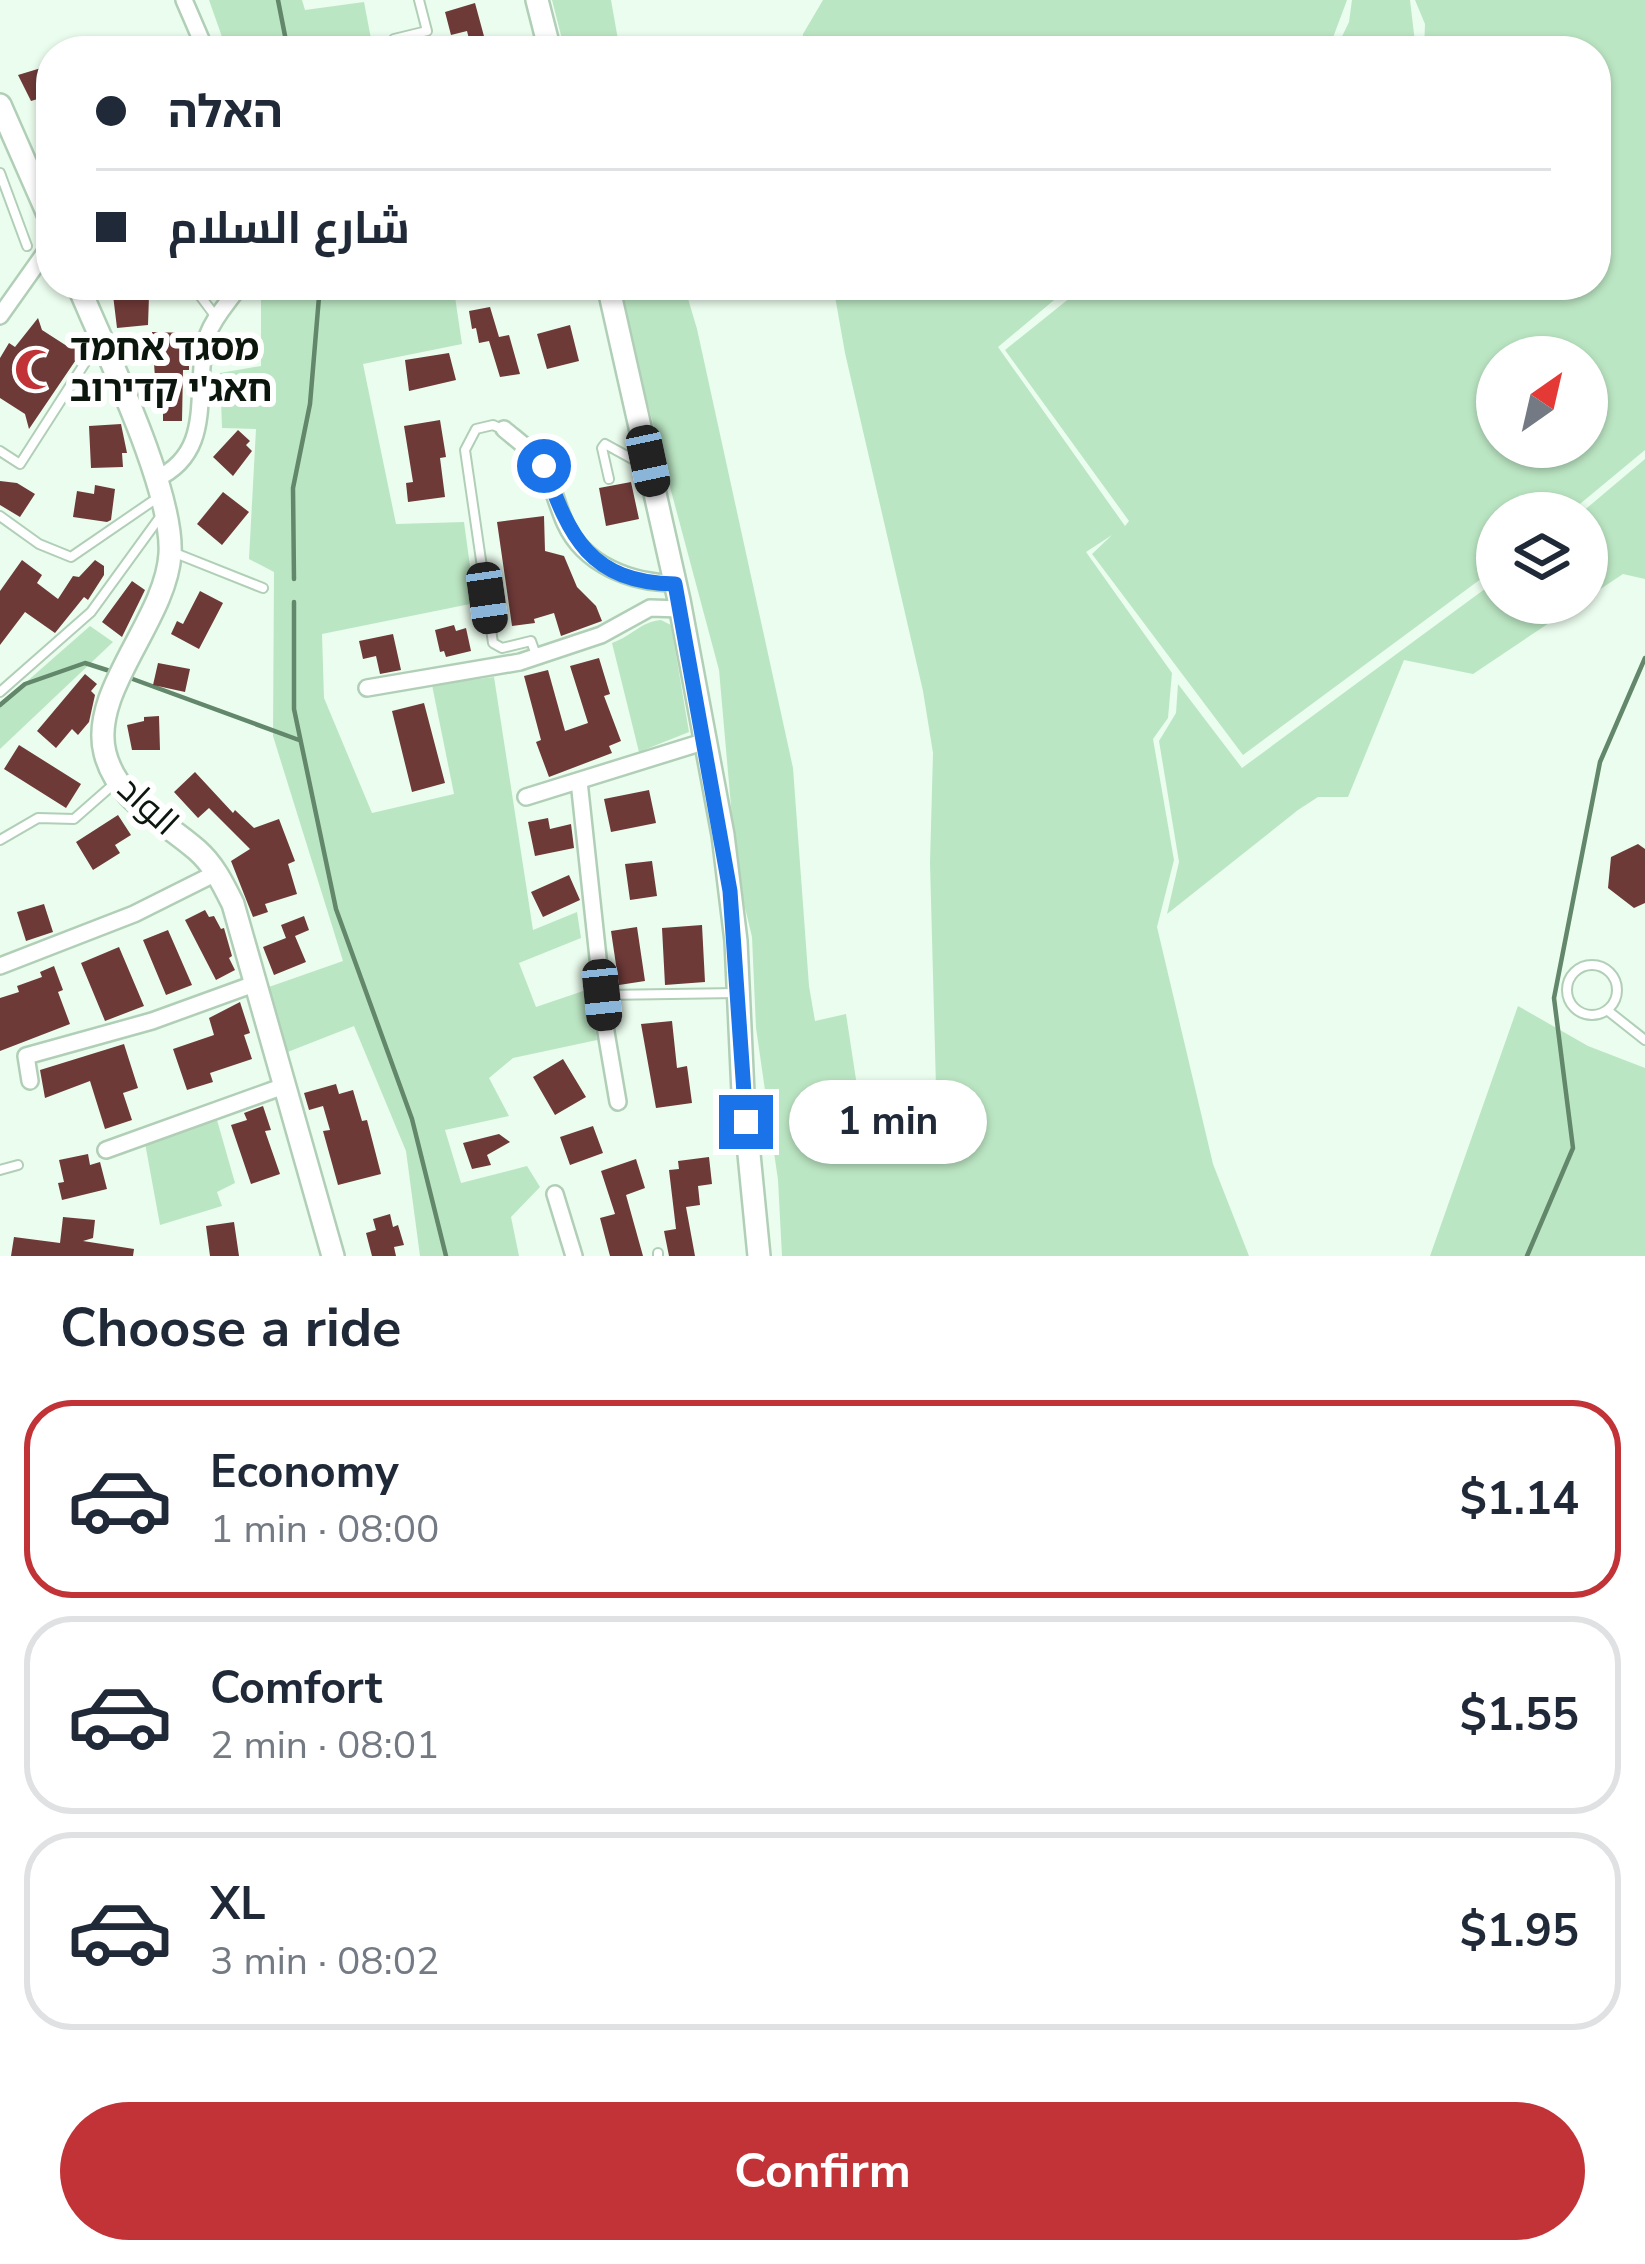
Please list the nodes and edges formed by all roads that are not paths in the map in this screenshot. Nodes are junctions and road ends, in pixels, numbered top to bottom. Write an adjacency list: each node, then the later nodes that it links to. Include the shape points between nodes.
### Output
1 (184, 0): 4 (street)
2 (419, 0): 5 (lane, via 427,31)
3 (537, 0): 6 (street)
4 (200, 36)
5 (406, 36)
6 (546, 36)
7 (0, 108): 9 (street)
8 (0, 173): 10 (lane)
9 (36, 188)
10 (27, 246)
11 (36, 265): 16 (street)
12 (84, 300): 18 (street, الواد)
13 (203, 300): 17 (lane)
14 (229, 300): 17 (street)
15 (611, 300): 21 (street)
16 (0, 316)
17 (216, 317): 23 (street, via 192,448)
18 (100, 338): 20 (lane, via 20,464); 23 (street, الواد)
19 (504, 429): 26 (street, via 544,466 566,526 587,554 639,579); 29 (lane, via 476,428 465,450 493,643 531,640)
20 (0, 451)
21 (648, 461): 22 (lane, via 605,444); 26 (street)
22 (609, 479)
23 (160, 495): 24 (lane, via 71,557); 25 (street, الواد); 31 (lane, via 91,612)
24 (0, 516)
25 (171, 551): 27 (lane); 34 (street, الواد, via 162,593 102,730)
26 (675, 584): 28 (street)
27 (263, 588)
28 (681, 610): 29 (street, via 650,608); 32 (street)
29 (536, 657): 30 (street)
30 (367, 688)
31 (0, 692)
32 (706, 741): 33 (street); 40 (street)
33 (579, 781): 35 (street); 41 (street)
34 (116, 783): 36 (lane, via 74,819 38,818); 37 (street, الواد)
35 (526, 796)
36 (0, 840)
37 (216, 873): 38 (street); 39 (street, الواد, via 233,904)
38 (0, 966)
39 (254, 984): 44 (street, via 26,1056); 45 (street, الواد)
40 (739, 994): 41 (lane); 53 (street)
41 (602, 995): 46 (street)
42 (1607, 1010): 42 (lane, via 1589,1015 1575,1008 1567,991 1574,972 1591,964 1609,971 1617,989); 43 (lane)
43 (1645, 1040)
44 (30, 1081)
45 (284, 1086): 47 (street); 51 (street, الواد)
46 (618, 1102)
47 (106, 1150)
48 (18, 1165): 49 (lane)
49 (0, 1170)
50 (555, 1194): 52 (street)
51 (333, 1256)
52 (574, 1256)
53 (759, 1256)

